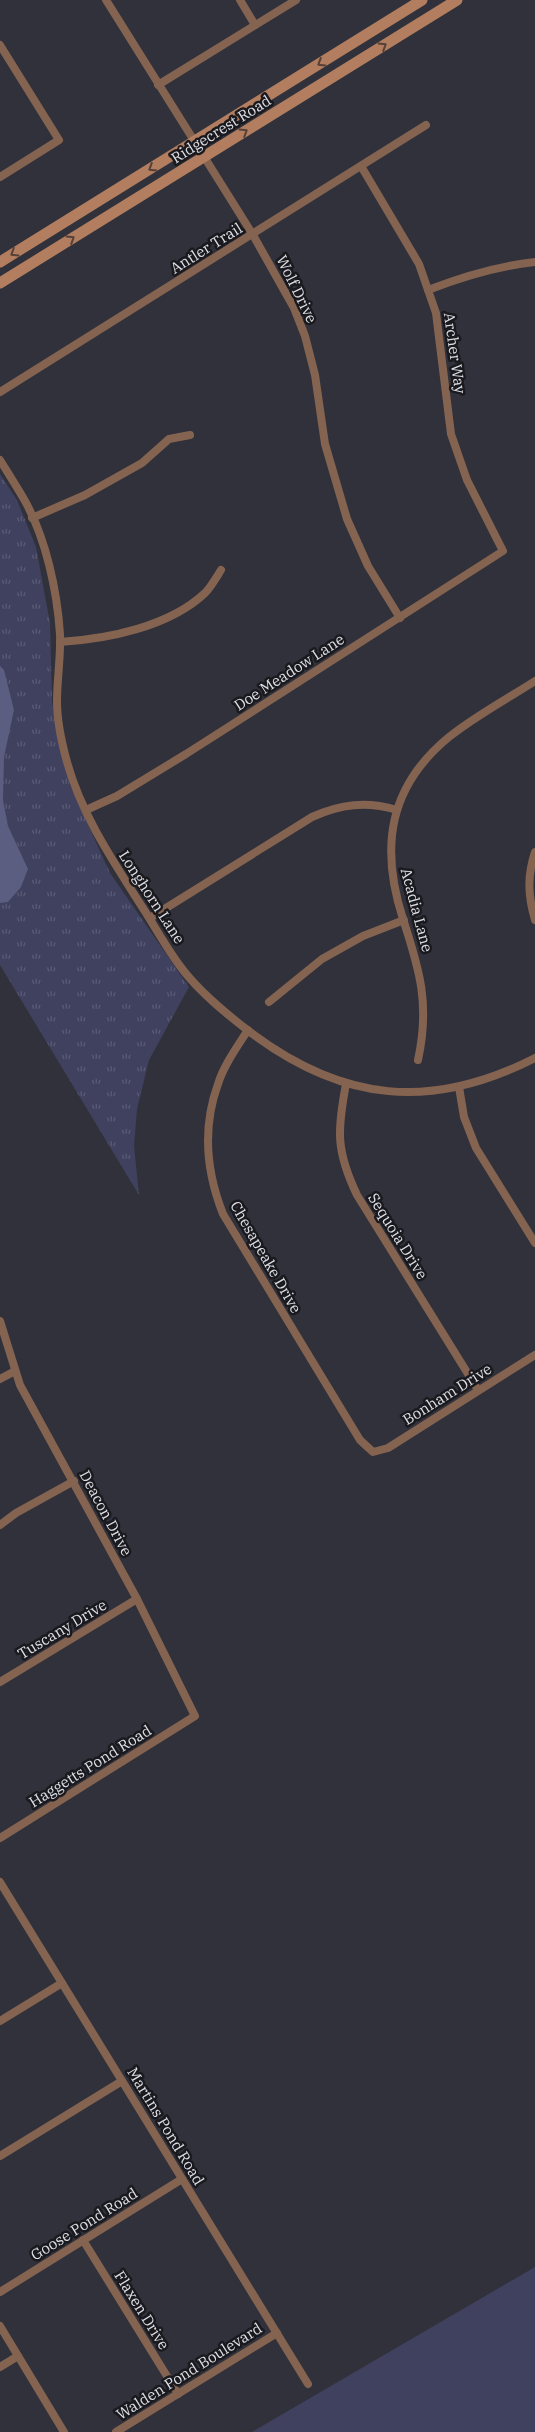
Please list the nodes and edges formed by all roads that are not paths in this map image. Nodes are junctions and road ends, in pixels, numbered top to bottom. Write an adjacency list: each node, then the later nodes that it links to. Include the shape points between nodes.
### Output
1 (106, 0): 8 (street, Wolf Drive)
2 (240, 0): 6 (street)
3 (296, 0): 6 (street)
4 (422, 0): 10 (main road, Ridgecrest Road, one-way to 10)
5 (457, 0): 11 (main road, Ridgecrest Road, one-way to 5)
6 (255, 25): 8 (street)
7 (0, 45): 13 (street, via 59,140)
8 (158, 85): 10 (street, Wolf Drive)
9 (426, 125): 12 (street, Antler Trail)
10 (193, 142): 11 (street, Wolf Drive); 15 (main road, Ridgecrest Road, one-way to 15)
11 (203, 158): 14 (street, Wolf Drive); 17 (main road, Ridgecrest Road, one-way to 11)
12 (361, 166): 14 (street, Antler Trail); 18 (street, Archer Way, via 419,264)
13 (0, 176)
14 (253, 235): 19 (street, Antler Trail); 25 (street, Wolf Drive, via 275,272 305,336 322,410 325,444 347,520 368,566)
15 (0, 262)
16 (535, 262): 18 (street, via 470,274)
17 (0, 283)
18 (428, 290): 23 (street, Archer Way, via 436,313 451,434 467,480)
19 (0, 392)
20 (190, 435): 22 (street, via 169,439 142,463 85,495)
21 (0, 460): 22 (street, Longhorn Lane)
22 (32, 518): 26 (street, Longhorn Lane, via 46,553 56,600)
23 (503, 551): 25 (street, Doe Meadow Lane)
24 (221, 570): 26 (street, via 205,592 175,614 118,634)
25 (400, 618): 28 (street, Doe Meadow Lane, via 178,759 117,796)
26 (60, 642): 28 (street, Longhorn Lane, via 57,704 67,762)
27 (535, 681): 29 (street, Acadia Lane, via 435,749 412,780)
28 (86, 810): 31 (street, Longhorn Lane, via 106,851)
29 (397, 810): 31 (street, via 363,803 324,811); 32 (street, Acadia Lane, via 390,859 392,879)
30 (535, 852): 33 (street, via 528,879)
31 (150, 918): 35 (street, Longhorn Lane, via 181,968 224,1012)
32 (404, 920): 34 (street, via 363,936 322,958); 37 (street, Acadia Lane, via 421,977 424,1002)
33 (535, 920)
34 (269, 1002)
35 (248, 1030): 38 (street, Longhorn Lane, via 304,1067); 46 (street, Chesapeake Drive, via 218,1083 211,1110 207,1136 213,1189 238,1240 360,1440)
36 (535, 1058): 39 (street, Longhorn Lane)
37 (418, 1060)
38 (346, 1084): 39 (street, Longhorn Lane, via 404,1092); 45 (street, Sequoia Drive, via 338,1137 347,1175)
39 (460, 1087): 40 (street, via 469,1133)
40 (535, 1243)
41 (0, 1321): 43 (street, Deacon Drive)
42 (535, 1355): 45 (street, Bonham Drive)
43 (16, 1371): 44 (street); 47 (street, Deacon Drive, via 20,1385)
44 (0, 1379)
45 (478, 1390): 46 (street, Bonham Drive, via 388,1448)
46 (373, 1452)
47 (74, 1481): 48 (street); 49 (street, Deacon Drive)
48 (0, 1525)
49 (137, 1599): 50 (street, Tuscany Drive); 51 (street, Deacon Drive)
50 (0, 1682)
51 (195, 1716): 52 (street, Haggetts Pond Road)
52 (0, 1838)
53 (0, 1882): 54 (street, Martins Pond Road)
54 (62, 1983): 55 (street); 56 (street, Martins Pond Road)
55 (0, 2021)
56 (122, 2082): 57 (street); 58 (street, Martins Pond Road)
57 (0, 2156)
58 (182, 2179): 59 (street, Goose Pond Road); 62 (street, Martins Pond Road)
59 (83, 2240): 60 (street, Goose Pond Road); 66 (street, Flaxen Drive)
60 (0, 2292)
61 (0, 2326): 63 (street)
62 (276, 2333): 65 (street, Martins Pond Road); 66 (street, Walden Pond Boulevard)
63 (18, 2356): 64 (street); 67 (street)
64 (0, 2367)
65 (308, 2384)
66 (178, 2394): 68 (street, Walden Pond Boulevard)
67 (64, 2432)
68 (116, 2432)

